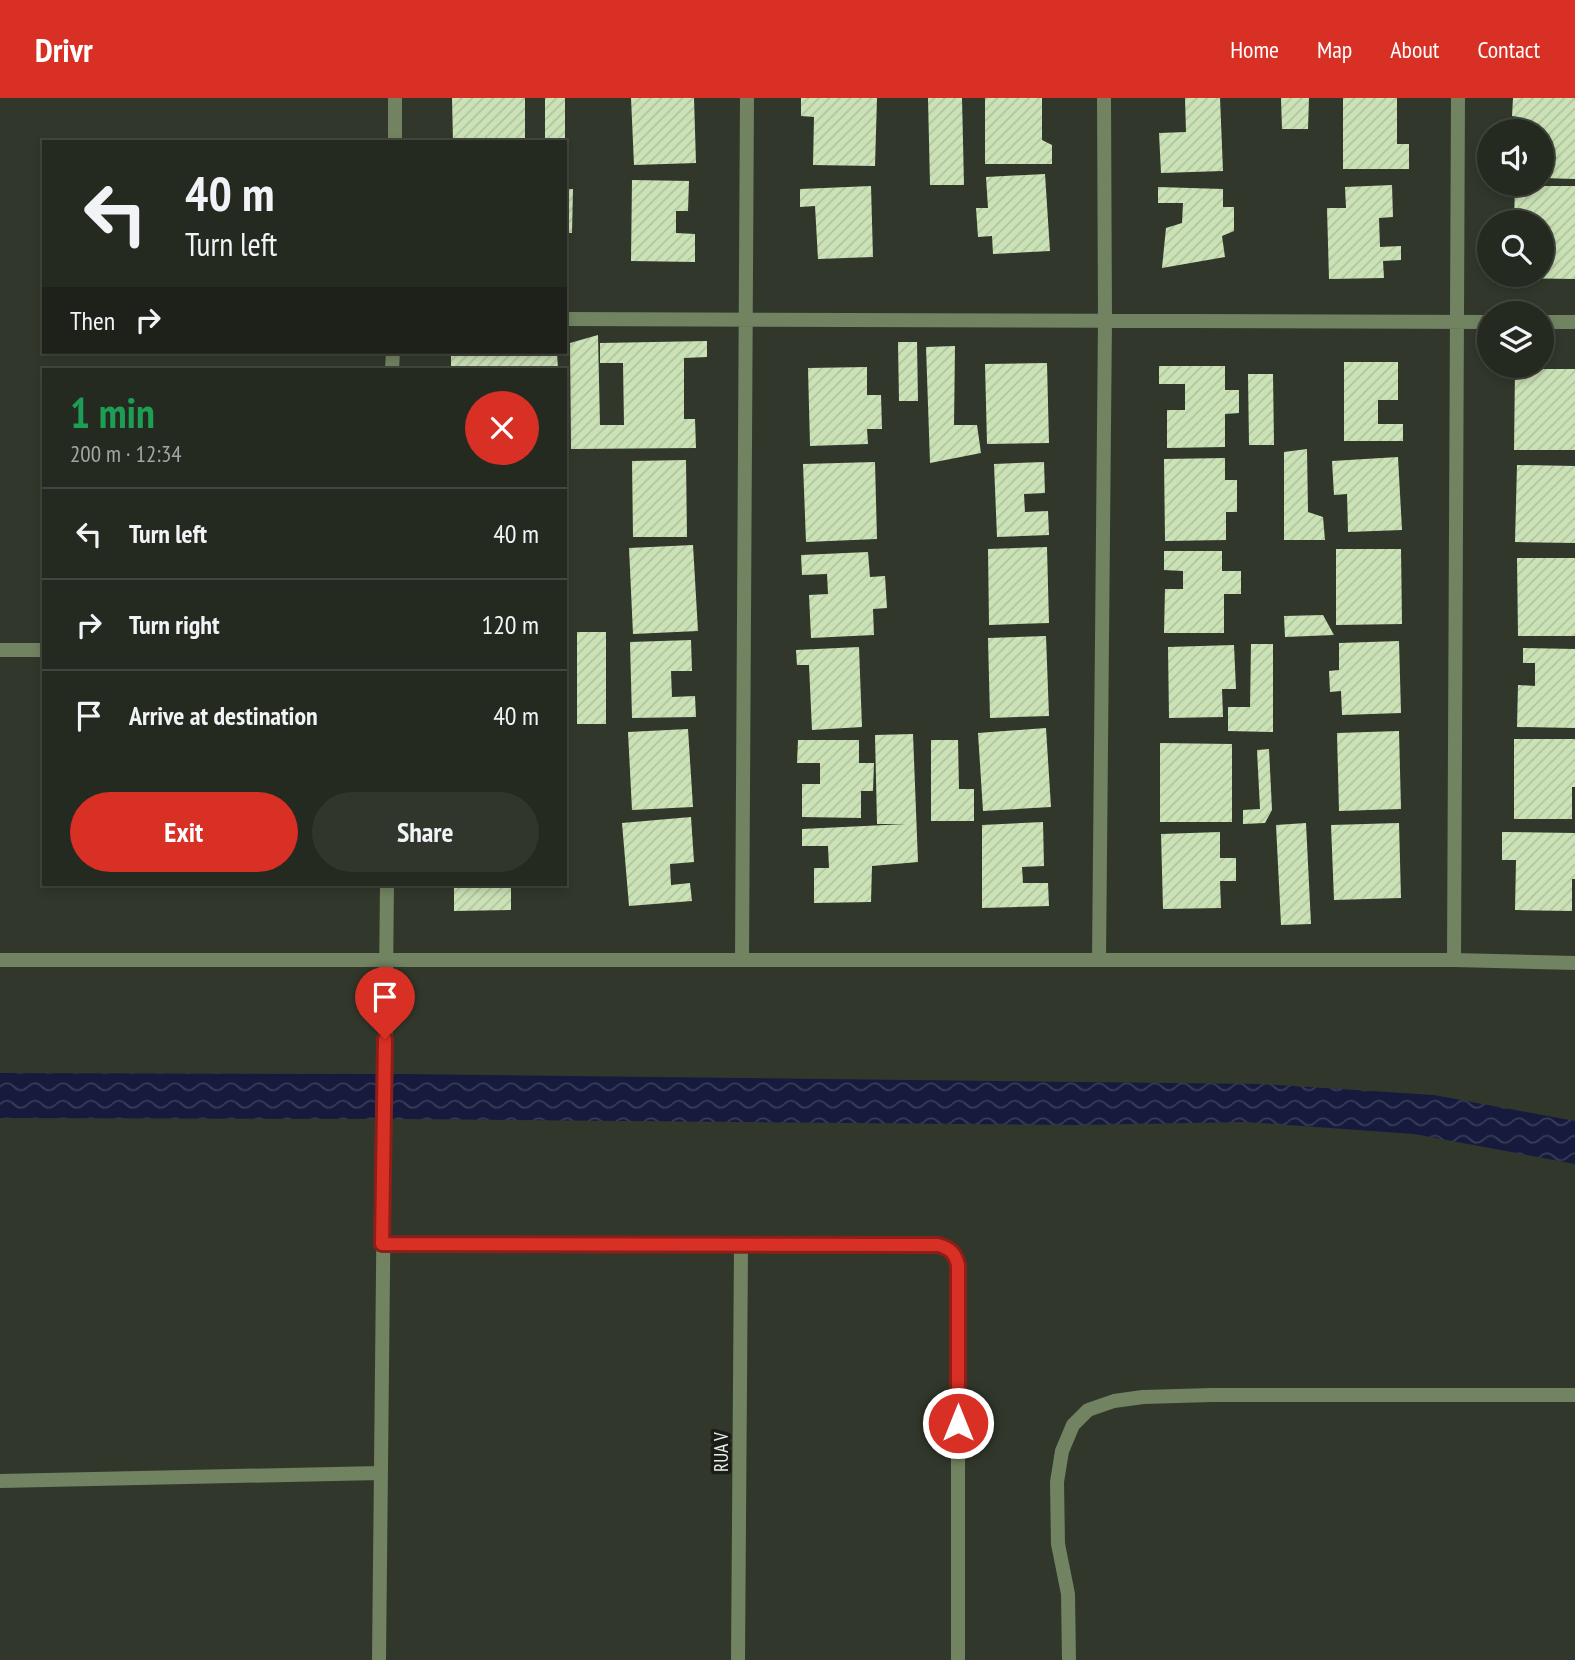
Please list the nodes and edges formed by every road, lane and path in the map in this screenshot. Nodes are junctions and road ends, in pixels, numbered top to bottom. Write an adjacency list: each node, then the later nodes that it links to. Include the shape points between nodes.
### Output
1 (395, 98): 5 (street)
2 (747, 98): 7 (street)
3 (1104, 98): 8 (street)
4 (1458, 98): 9 (street)
5 (395, 140)
6 (567, 319): 7 (street)
7 (747, 319): 8 (street); 18 (street)
8 (1105, 320): 9 (street); 19 (street)
9 (1458, 321): 10 (street); 20 (street)
10 (1477, 321)
11 (1554, 322): 12 (street)
12 (1575, 322)
13 (0, 650): 14 (street)
14 (42, 650)
15 (387, 886): 17 (street)
16 (0, 960): 17 (street)
17 (386, 960): 18 (street); 22 (street)
18 (742, 960): 19 (street)
19 (1099, 960): 20 (street)
20 (1454, 960): 21 (street)
21 (1575, 963)
22 (382, 1244): 23 (street); 25 (street)
23 (741, 1245): 28 (street, RUA V); 29 (street, via 938,1245 956,1257)
24 (1575, 1395): 30 (street, via 1143,1397 1088,1410 1073,1425 1062,1451 1057,1482)
25 (380, 1473): 26 (street); 27 (street)
26 (0, 1481)
27 (379, 1660)
28 (738, 1660)
29 (958, 1660)
30 (1069, 1660)

